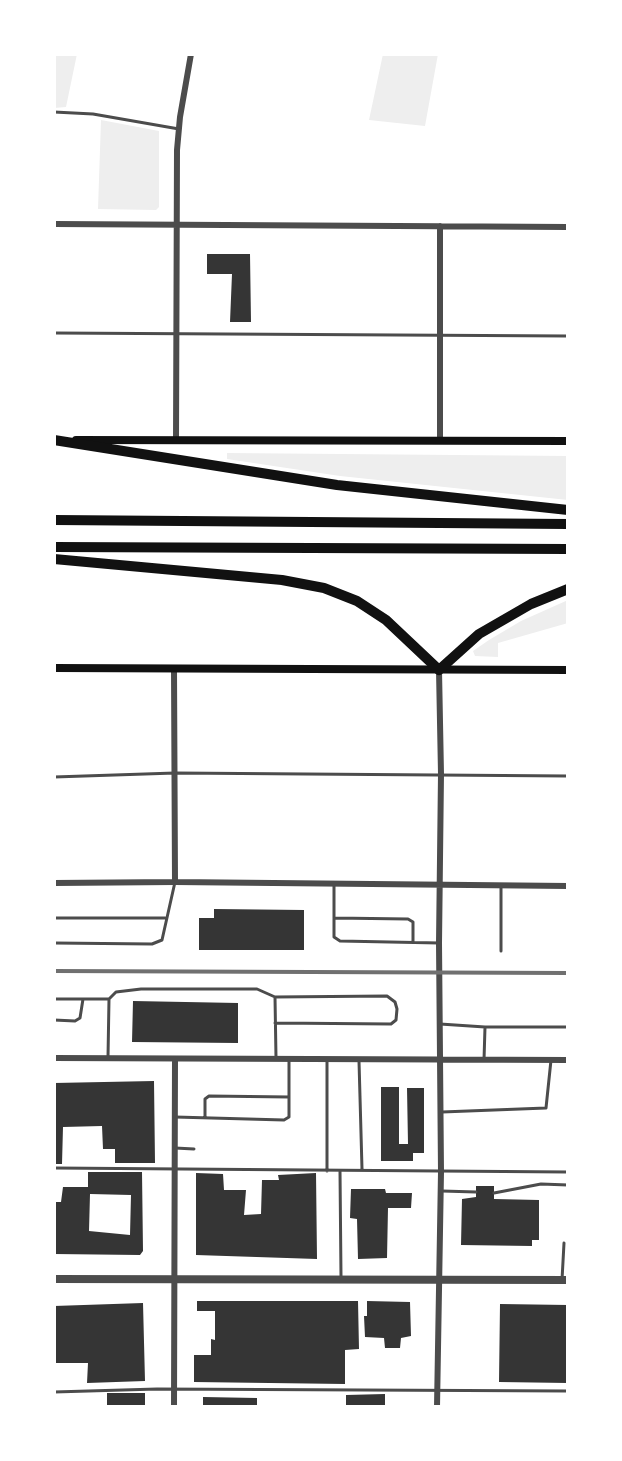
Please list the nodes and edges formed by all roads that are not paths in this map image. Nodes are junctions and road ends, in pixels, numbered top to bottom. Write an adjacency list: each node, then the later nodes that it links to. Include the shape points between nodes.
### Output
1 (192, 54): 3 (street)
2 (54, 112): 3 (lane, via 93,114)
3 (179, 129): 5 (street)
4 (54, 224): 5 (street)
5 (177, 225): 6 (street); 9 (street)
6 (440, 226): 7 (street); 10 (street)
7 (568, 226)
8 (54, 333): 9 (lane)
9 (177, 335): 10 (lane); 13 (street)
10 (440, 335): 11 (lane); 14 (street)
11 (568, 336)
12 (54, 440): 13 (main road); 16 (highway, via 337,485)
13 (176, 440): 14 (main road)
14 (440, 441): 15 (main road)
15 (568, 441)
16 (568, 510)
17 (54, 520): 18 (highway)
18 (568, 524)
19 (54, 547): 20 (highway)
20 (568, 549)
21 (54, 560): 25 (highway, via 282,580 324,588 375,612 405,635)
22 (568, 589): 25 (highway, via 531,604 479,634)
23 (54, 668): 24 (main road)
24 (174, 669): 25 (main road); 27 (street)
25 (439, 670): 26 (main road); 28 (street)
26 (568, 670)
27 (176, 773): 28 (lane); 30 (lane); 31 (street)
28 (441, 774): 29 (lane); 34 (street)
29 (568, 776)
30 (54, 777)
31 (175, 882): 32 (street); 33 (street); 38 (lane)
32 (54, 883)
33 (334, 884): 34 (street); 39 (lane)
34 (439, 884): 35 (street); 42 (street)
35 (501, 885): 36 (street); 43 (lane)
36 (568, 886)
37 (54, 918): 38 (lane)
38 (165, 918): 41 (lane, via 162,940 152,944)
39 (334, 918): 40 (lane, via 334,937 340,941); 40 (lane, via 408,919 413,922)
40 (413, 942): 42 (lane)
41 (54, 943)
42 (439, 943): 50 (street)
43 (501, 951)
44 (275, 996): 47 (lane, via 256,989 141,989 116,992); 49 (lane); 49 (lane, via 387,996 397,1009 396,1020 391,1024)
45 (54, 999): 46 (lane)
46 (83, 999): 47 (lane); 48 (lane, via 80,1018)
47 (109, 999): 54 (lane)
48 (54, 1020)
49 (275, 1023): 56 (lane)
50 (440, 1024): 51 (lane); 59 (street)
51 (485, 1026): 52 (lane); 60 (lane)
52 (568, 1027)
53 (54, 1058): 54 (street)
54 (108, 1059): 55 (street)
55 (175, 1059): 56 (street); 66 (street)
56 (276, 1060): 57 (street)
57 (290, 1060): 63 (street); 64 (lane)
58 (359, 1060): 59 (street); 63 (street); 72 (lane)
59 (441, 1060): 60 (street); 65 (street)
60 (484, 1060): 61 (street)
61 (551, 1060): 62 (street); 65 (lane, via 546,1108)
62 (568, 1060)
63 (327, 1061): 73 (lane)
64 (289, 1097): 67 (lane, via 209,1096 205,1100); 67 (lane, via 289,1117 284,1120)
65 (440, 1112): 75 (street)
66 (175, 1117): 67 (lane); 68 (street)
67 (205, 1118)
68 (175, 1148): 69 (lane); 71 (street)
69 (194, 1149)
70 (54, 1168): 71 (lane)
71 (175, 1168): 73 (lane); 83 (street)
72 (362, 1169): 74 (lane); 75 (lane)
73 (327, 1171): 74 (lane)
74 (340, 1171): 84 (lane)
75 (441, 1172): 76 (lane); 78 (street)
76 (568, 1172)
77 (568, 1185): 80 (lane, via 542,1184)
78 (440, 1191): 79 (lane); 85 (street)
79 (476, 1192)
80 (494, 1193)
81 (564, 1243): 86 (lane)
82 (54, 1279): 83 (street)
83 (174, 1279): 84 (street); 87 (street)
84 (341, 1279): 85 (street)
85 (438, 1279): 86 (street); 88 (street)
86 (565, 1280)
87 (174, 1390): 88 (lane); 90 (lane); 91 (street)
88 (437, 1391): 89 (lane); 92 (street)
89 (568, 1391)
90 (54, 1392)
91 (174, 1407)
92 (437, 1407)

